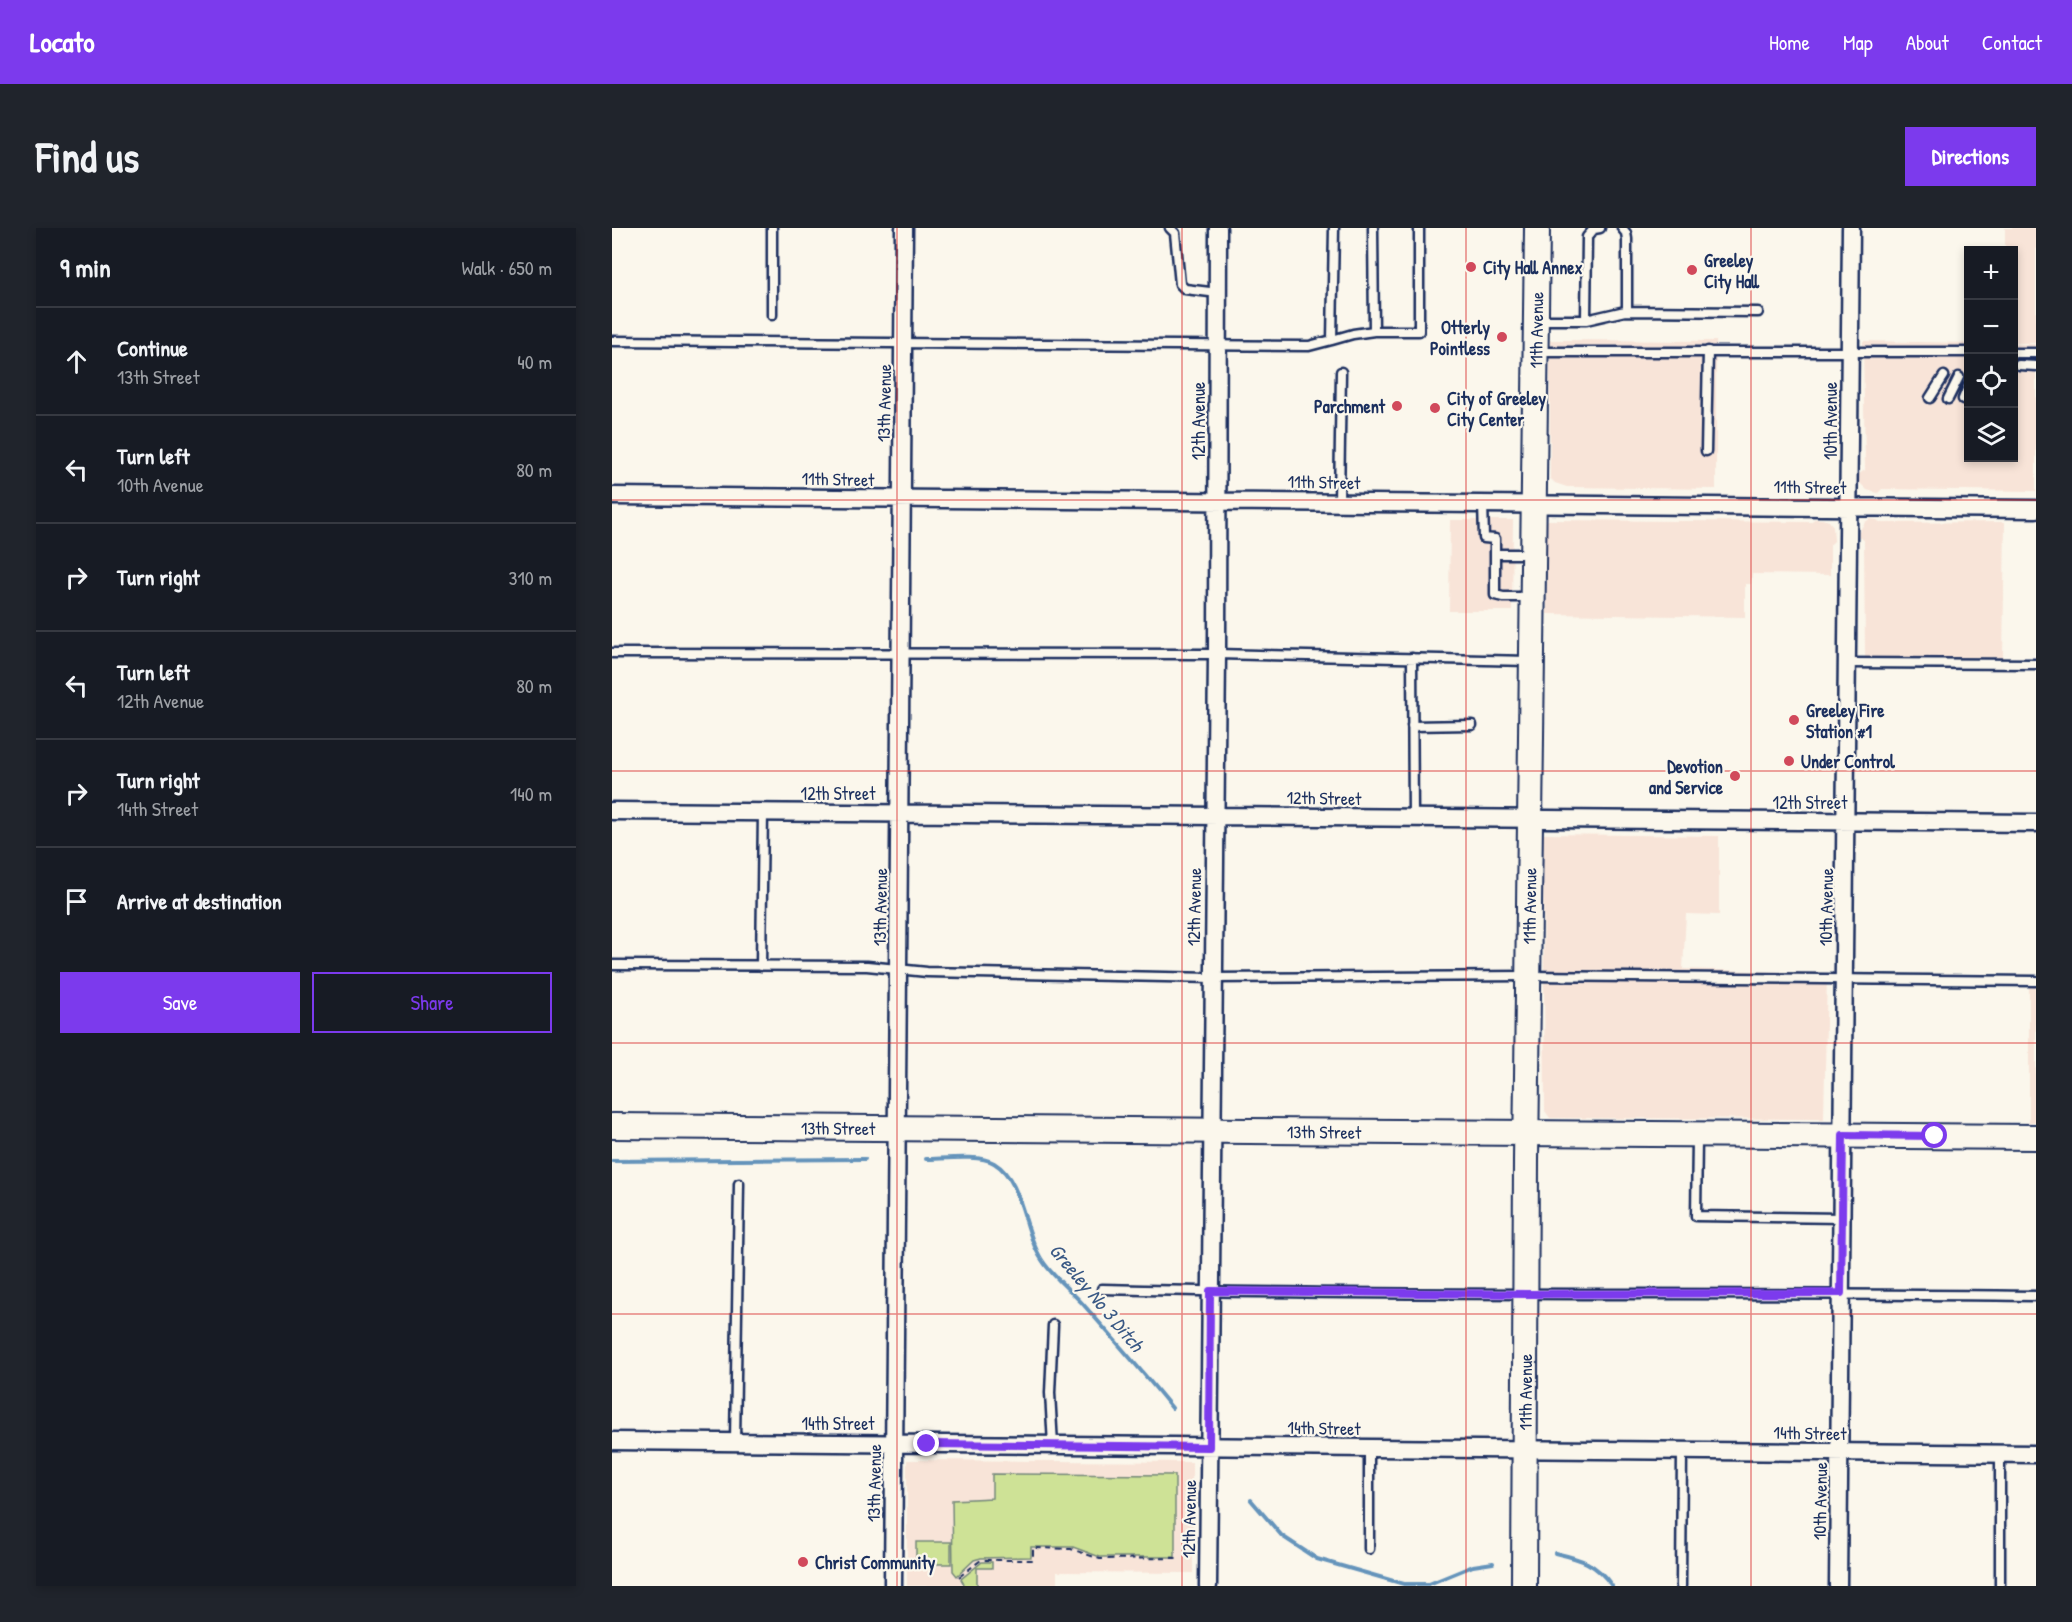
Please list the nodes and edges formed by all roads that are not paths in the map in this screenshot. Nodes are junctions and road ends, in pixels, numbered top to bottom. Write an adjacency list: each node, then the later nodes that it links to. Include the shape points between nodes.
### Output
1 (772, 228): 15 (lane)
2 (904, 228): 21 (street, 13th Avenue)
3 (1170, 228): 12 (lane, via 1175,233 1180,284 1185,289)
4 (1218, 228): 12 (street, 12th Avenue)
5 (1334, 228): 19 (lane)
6 (1373, 228): 18 (lane)
7 (1419, 228): 18 (lane, via 1419,331)
8 (1537, 228): 16 (street, 11th Avenue)
9 (1600, 228): 17 (lane, via 1587,237)
10 (1622, 228): 13 (lane, via 1627,239)
11 (1851, 228): 25 (street, 10th Avenue)
12 (1218, 293): 22 (street, 12th Avenue)
13 (1627, 311): 14 (lane); 17 (lane)
14 (1758, 312)
15 (772, 315)
16 (1536, 320): 17 (lane); 23 (street, 11th Avenue)
17 (1586, 320)
18 (1374, 331): 19 (lane)
19 (1332, 340): 22 (lane, via 1309,346)
20 (612, 341): 21 (lane)
21 (904, 343): 22 (lane); 38 (street, 13th Avenue)
22 (1218, 347): 39 (street, 12th Avenue)
23 (1535, 351): 24 (lane); 42 (street, 11th Avenue)
24 (1708, 351): 25 (lane); 36 (lane)
25 (1850, 352): 26 (lane); 43 (street, 10th Avenue)
26 (1964, 352)
27 (2018, 353): 28 (lane)
28 (2036, 353)
29 (2019, 365): 30 (lane)
30 (2036, 366)
31 (1341, 372): 40 (lane)
32 (1944, 376): 34 (lane)
33 (1959, 377): 35 (lane)
34 (1930, 398)
35 (1948, 399)
36 (1706, 451)
37 (612, 496): 38 (street, 11th Street)
38 (903, 499): 39 (street, 11th Street); 49 (street, 13th Avenue)
39 (1216, 501): 40 (street, 11th Street); 50 (street, 12th Avenue)
40 (1339, 502): 41 (street, 11th Street)
41 (1483, 503): 42 (street, 11th Street); 45 (lane, via 1484,538 1495,539)
42 (1533, 504): 43 (street, 11th Street); 46 (street, 11th Avenue)
43 (1849, 507): 44 (street, 11th Street); 53 (street, 10th Avenue)
44 (2036, 509)
45 (1495, 554): 46 (lane); 47 (lane, via 1495,595)
46 (1532, 554): 47 (street, 11th Avenue)
47 (1532, 597): 52 (street, 11th Avenue)
48 (612, 653): 49 (lane)
49 (901, 654): 50 (lane); 59 (street, 13th Avenue)
50 (1216, 654): 51 (lane); 60 (street, 12th Avenue)
51 (1412, 658): 52 (lane); 56 (lane)
52 (1531, 661): 62 (street, 11th Avenue)
53 (1847, 663): 54 (lane); 63 (street, 10th Avenue)
54 (2036, 664)
55 (1472, 725): 56 (lane)
56 (1412, 726): 61 (lane)
57 (612, 811): 58 (street, 12th Street)
58 (763, 812): 59 (street, 12th Street); 66 (lane)
59 (900, 813): 60 (street, 12th Street); 67 (street, 13th Avenue)
60 (1215, 816): 61 (street, 12th Street); 69 (street, 12th Avenue)
61 (1413, 819): 62 (street, 12th Street)
62 (1530, 820): 63 (street, 12th Street); 68 (street, 11th Avenue)
63 (1846, 821): 64 (street, 12th Street); 70 (street, 10th Avenue)
64 (2036, 823)
65 (612, 966): 66 (lane)
66 (761, 966): 67 (lane, via 867,966)
67 (898, 970): 69 (lane); 73 (street, 13th Avenue)
68 (1528, 976): 69 (lane); 70 (lane); 75 (street, 11th Avenue)
69 (1213, 978): 74 (street, 12th Avenue)
70 (1844, 980): 71 (lane); 77 (street, 10th Avenue)
71 (2036, 981)
72 (612, 1126): 73 (street, 13th Street)
73 (898, 1128): 74 (street, 13th Street); 89 (street, 13th Avenue)
74 (1212, 1131): 75 (street, 13th Street); 82 (street, 12th Avenue)
75 (1527, 1133): 76 (street, 13th Street); 84 (street, 11th Avenue)
76 (1697, 1134): 77 (street, 13th Street); 80 (lane, via 1696,1216)
77 (1843, 1135): 78 (street, 13th Street); 80 (street, 10th Avenue)
78 (2036, 1137)
79 (739, 1184): 88 (lane)
80 (1842, 1218): 83 (street, 10th Avenue)
81 (1102, 1289): 82 (lane)
82 (1210, 1291): 84 (lane); 91 (street, 12th Avenue)
83 (1841, 1293): 84 (lane); 85 (lane); 95 (street, 10th Avenue)
84 (1526, 1294): 93 (street, 11th Avenue)
85 (2036, 1296)
86 (1053, 1325): 90 (lane)
87 (612, 1442): 88 (street, 14th Street)
88 (735, 1442): 89 (street, 14th Street)
89 (894, 1443): 90 (street, 14th Street); 99 (street, 13th Avenue)
90 (1053, 1445): 91 (street, 14th Street)
91 (1209, 1447): 92 (street, 14th Street); 100 (street, 12th Avenue)
92 (1369, 1448): 93 (street, 14th Street); 98 (lane)
93 (1526, 1449): 94 (street, 14th Street); 101 (street, 11th Avenue)
94 (1683, 1451): 95 (street, 14th Street); 102 (lane)
95 (1840, 1452): 96 (street, 14th Street); 103 (street, 10th Avenue)
96 (2000, 1453): 97 (street, 14th Street); 104 (lane)
97 (2036, 1454)
98 (1369, 1549)
99 (893, 1586)
100 (1208, 1586)
101 (1524, 1586)
102 (1682, 1586)
103 (1838, 1586)
104 (2000, 1586)

